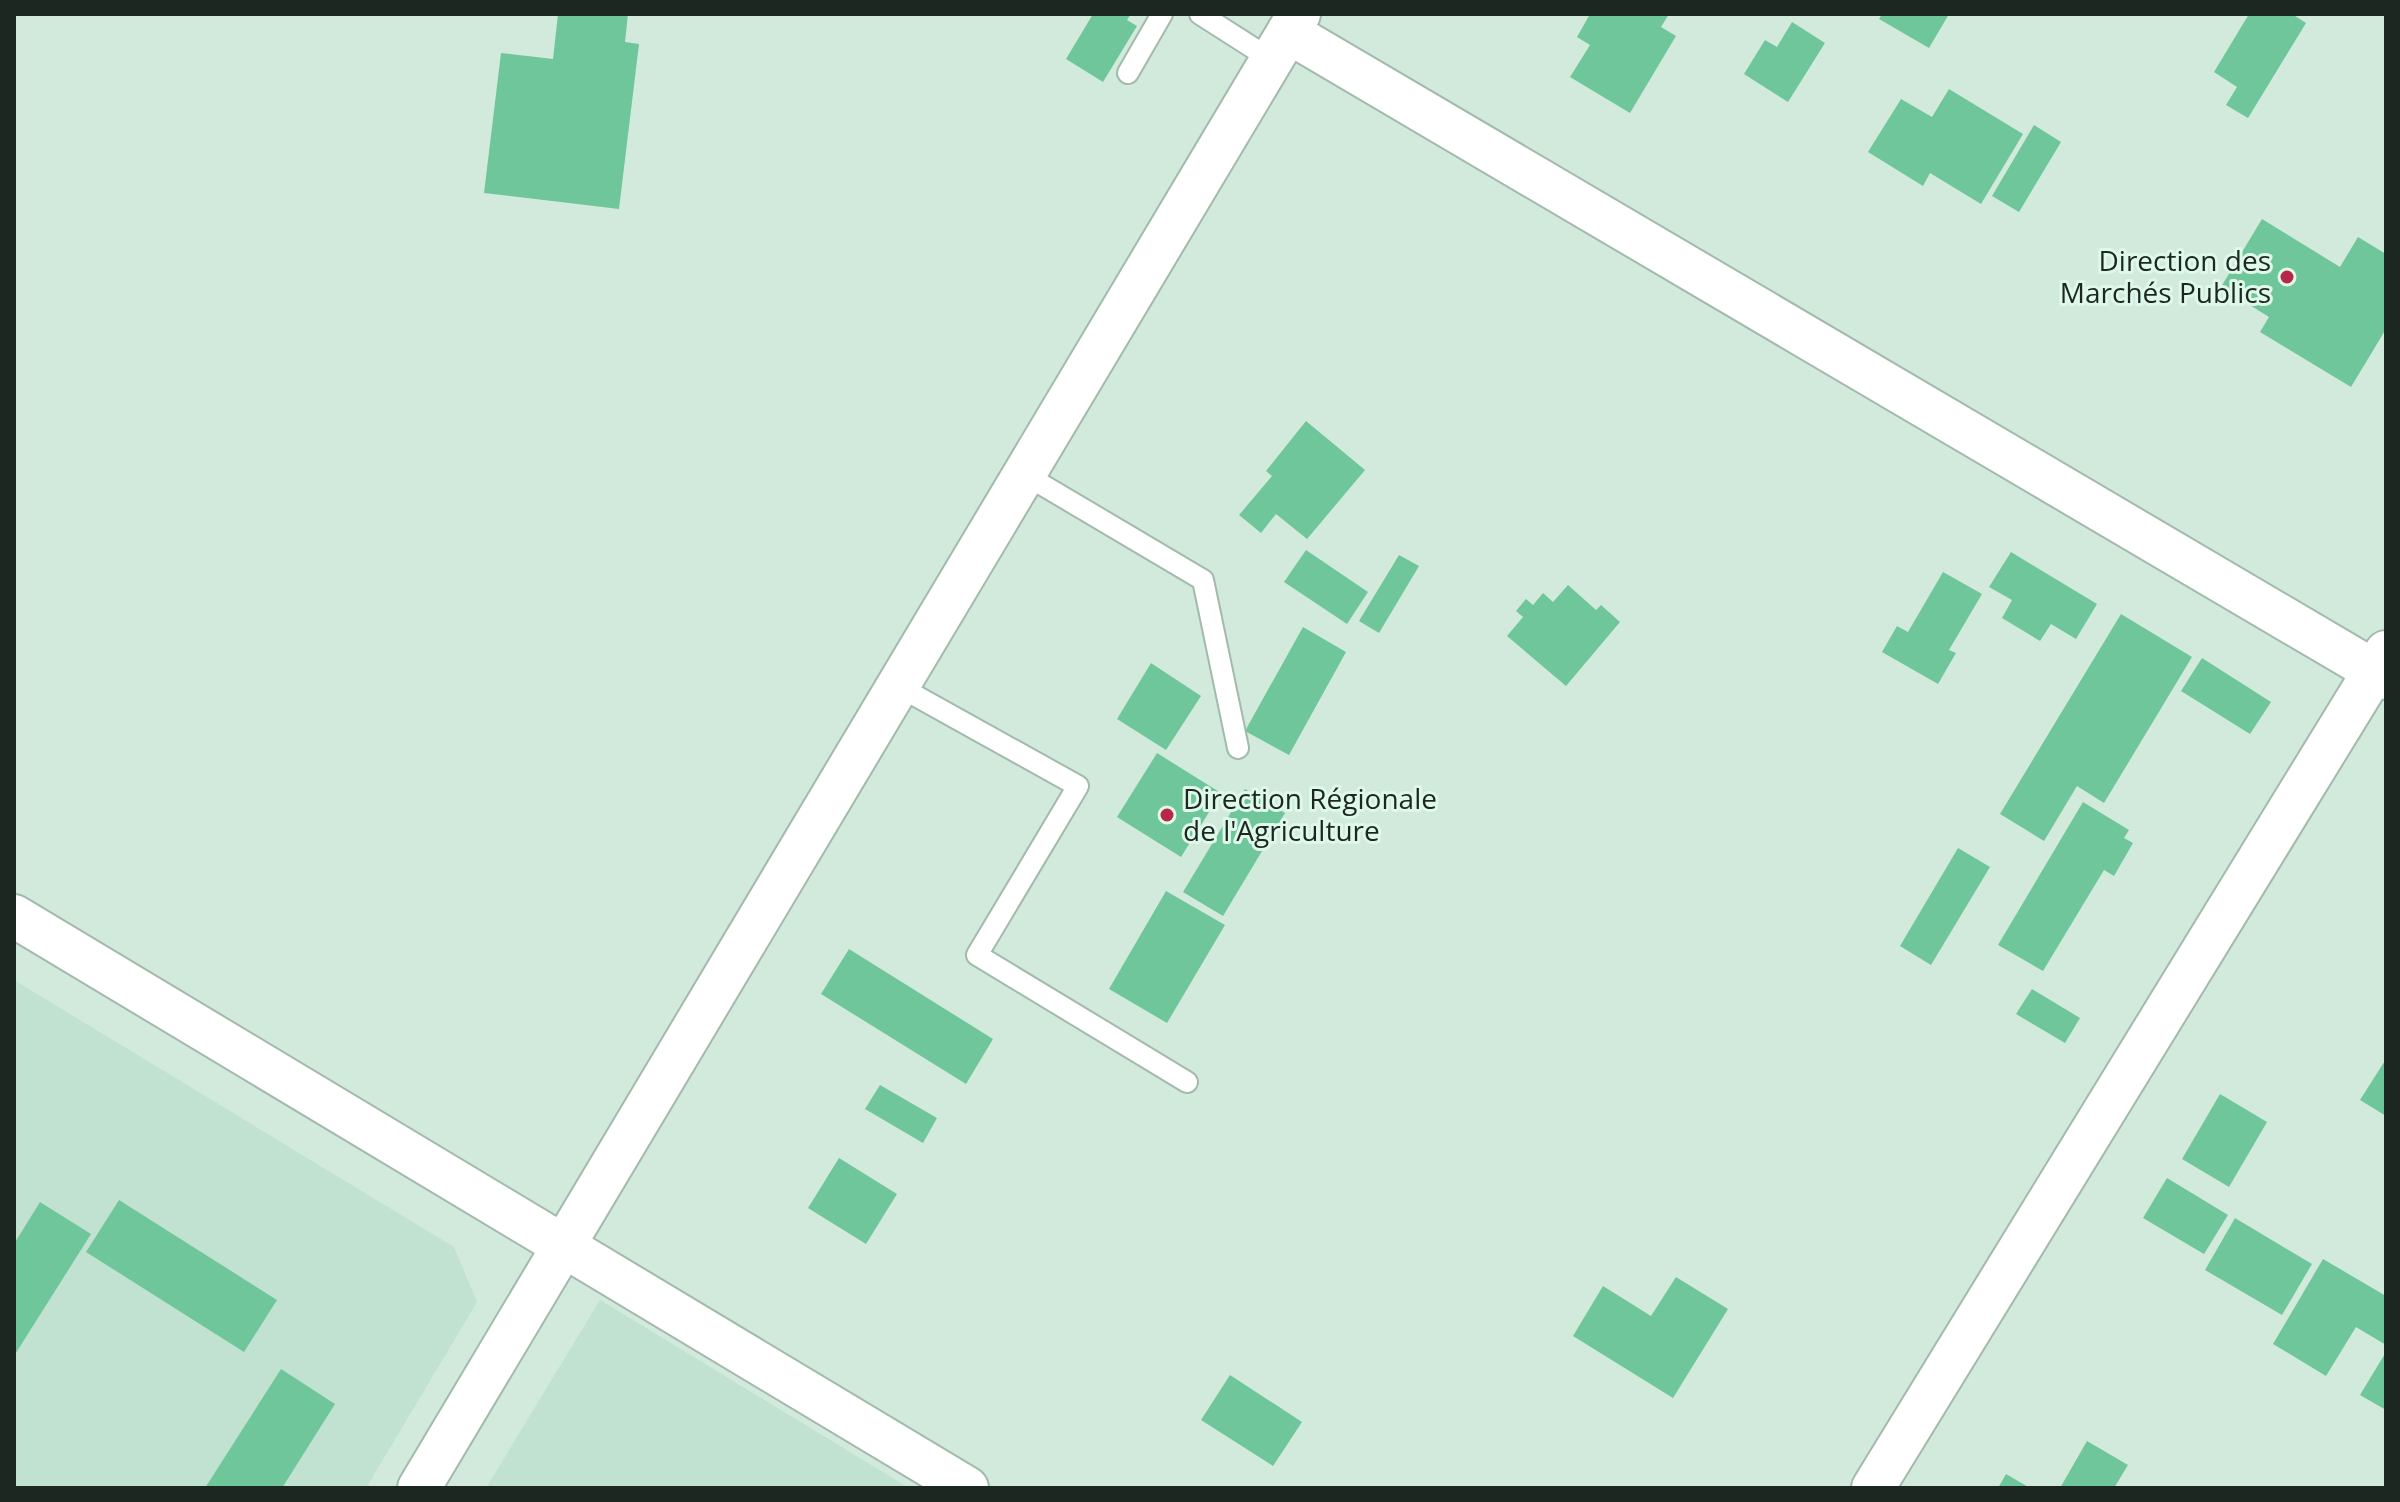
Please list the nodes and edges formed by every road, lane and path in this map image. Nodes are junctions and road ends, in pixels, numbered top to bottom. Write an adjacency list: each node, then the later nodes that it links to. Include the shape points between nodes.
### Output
1 (1162, 14): 4 (lane)
2 (1200, 14): 3 (lane)
3 (1286, 35): 5 (street); 6 (street)
4 (1128, 73)
5 (1024, 474): 7 (street); 8 (lane, via 1203,580)
6 (2382, 667): 14 (street)
7 (898, 686): 10 (lane, via 1078,786 977,955); 11 (street)
8 (1238, 748)
9 (14, 916): 11 (street)
10 (1187, 1082)
11 (565, 1244): 12 (street); 13 (street)
12 (419, 1488)
13 (967, 1488)
14 (1873, 1488)

